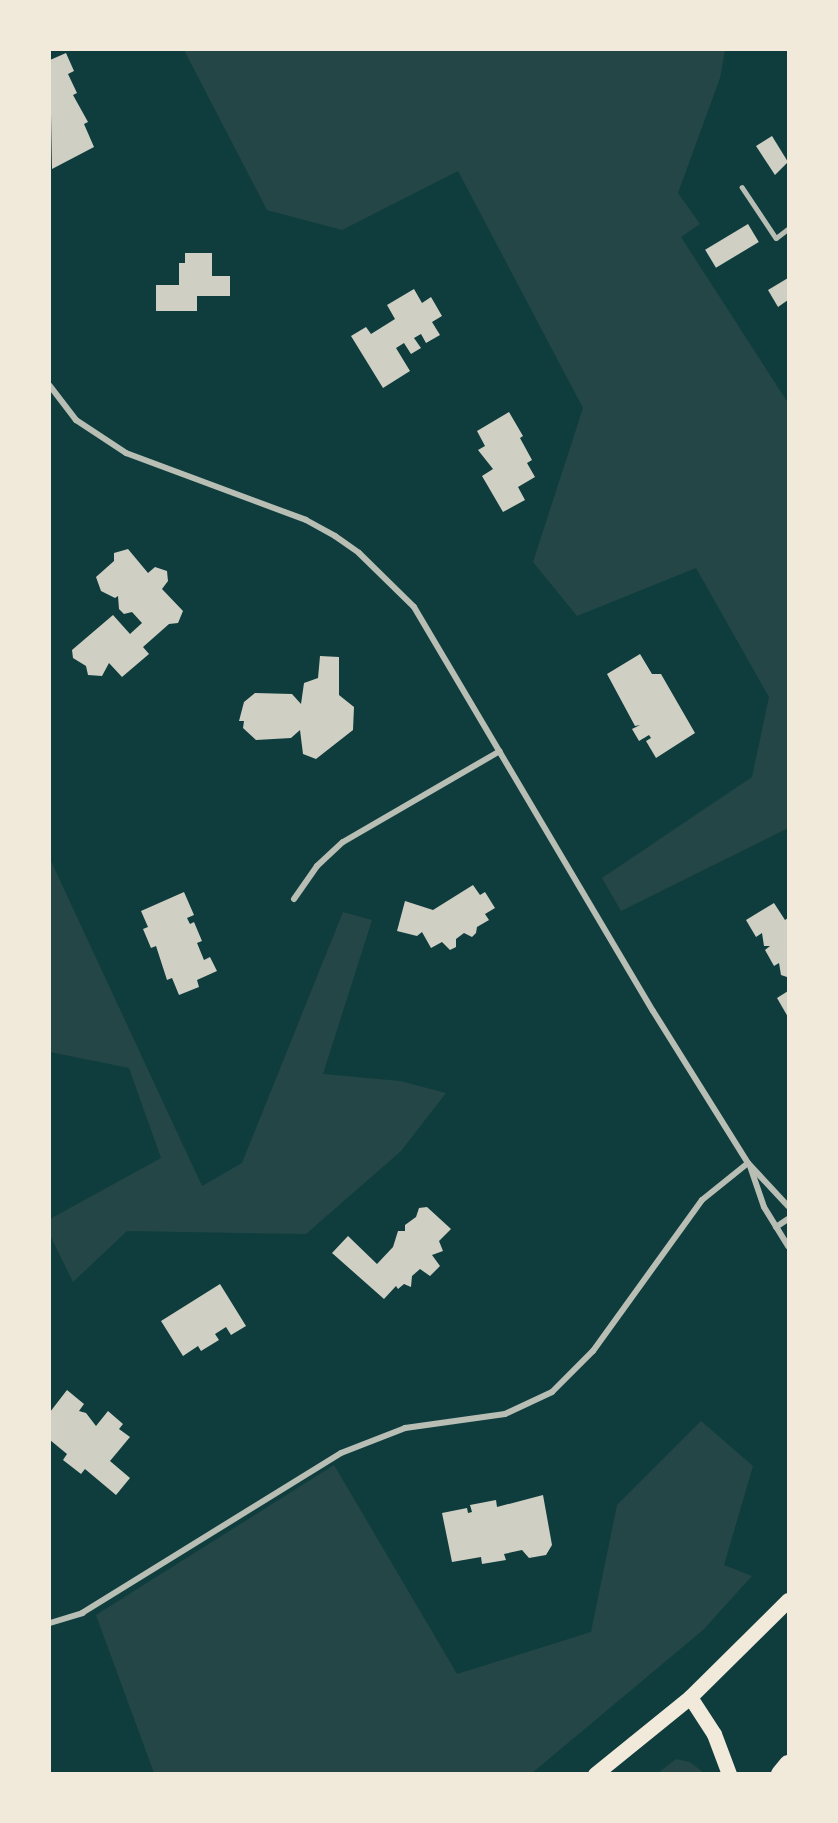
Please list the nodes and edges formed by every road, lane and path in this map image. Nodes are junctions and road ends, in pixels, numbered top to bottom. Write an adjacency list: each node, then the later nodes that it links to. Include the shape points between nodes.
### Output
1 (742, 187): 2 (lane, via 776,238)
2 (789, 229)
3 (50, 386): 4 (street, via 76,420 126,453 306,520 359,553 414,607)
4 (500, 751): 5 (street, via 343,842 317,866); 6 (street, via 653,1011)
5 (294, 899)
6 (748, 1163): 7 (street); 9 (street); 12 (street, via 702,1200 593,1351 552,1392 505,1414 405,1428 341,1453 82,1613)
7 (789, 1206)
8 (789, 1219): 9 (street)
9 (776, 1227): 10 (street)
10 (789, 1246)
11 (789, 1600): 13 (main road)
12 (50, 1623)
13 (690, 1697): 15 (main road); 16 (main road, via 714,1734)
14 (789, 1764): 17 (highway)
15 (595, 1773)
16 (729, 1773)
17 (780, 1773)

